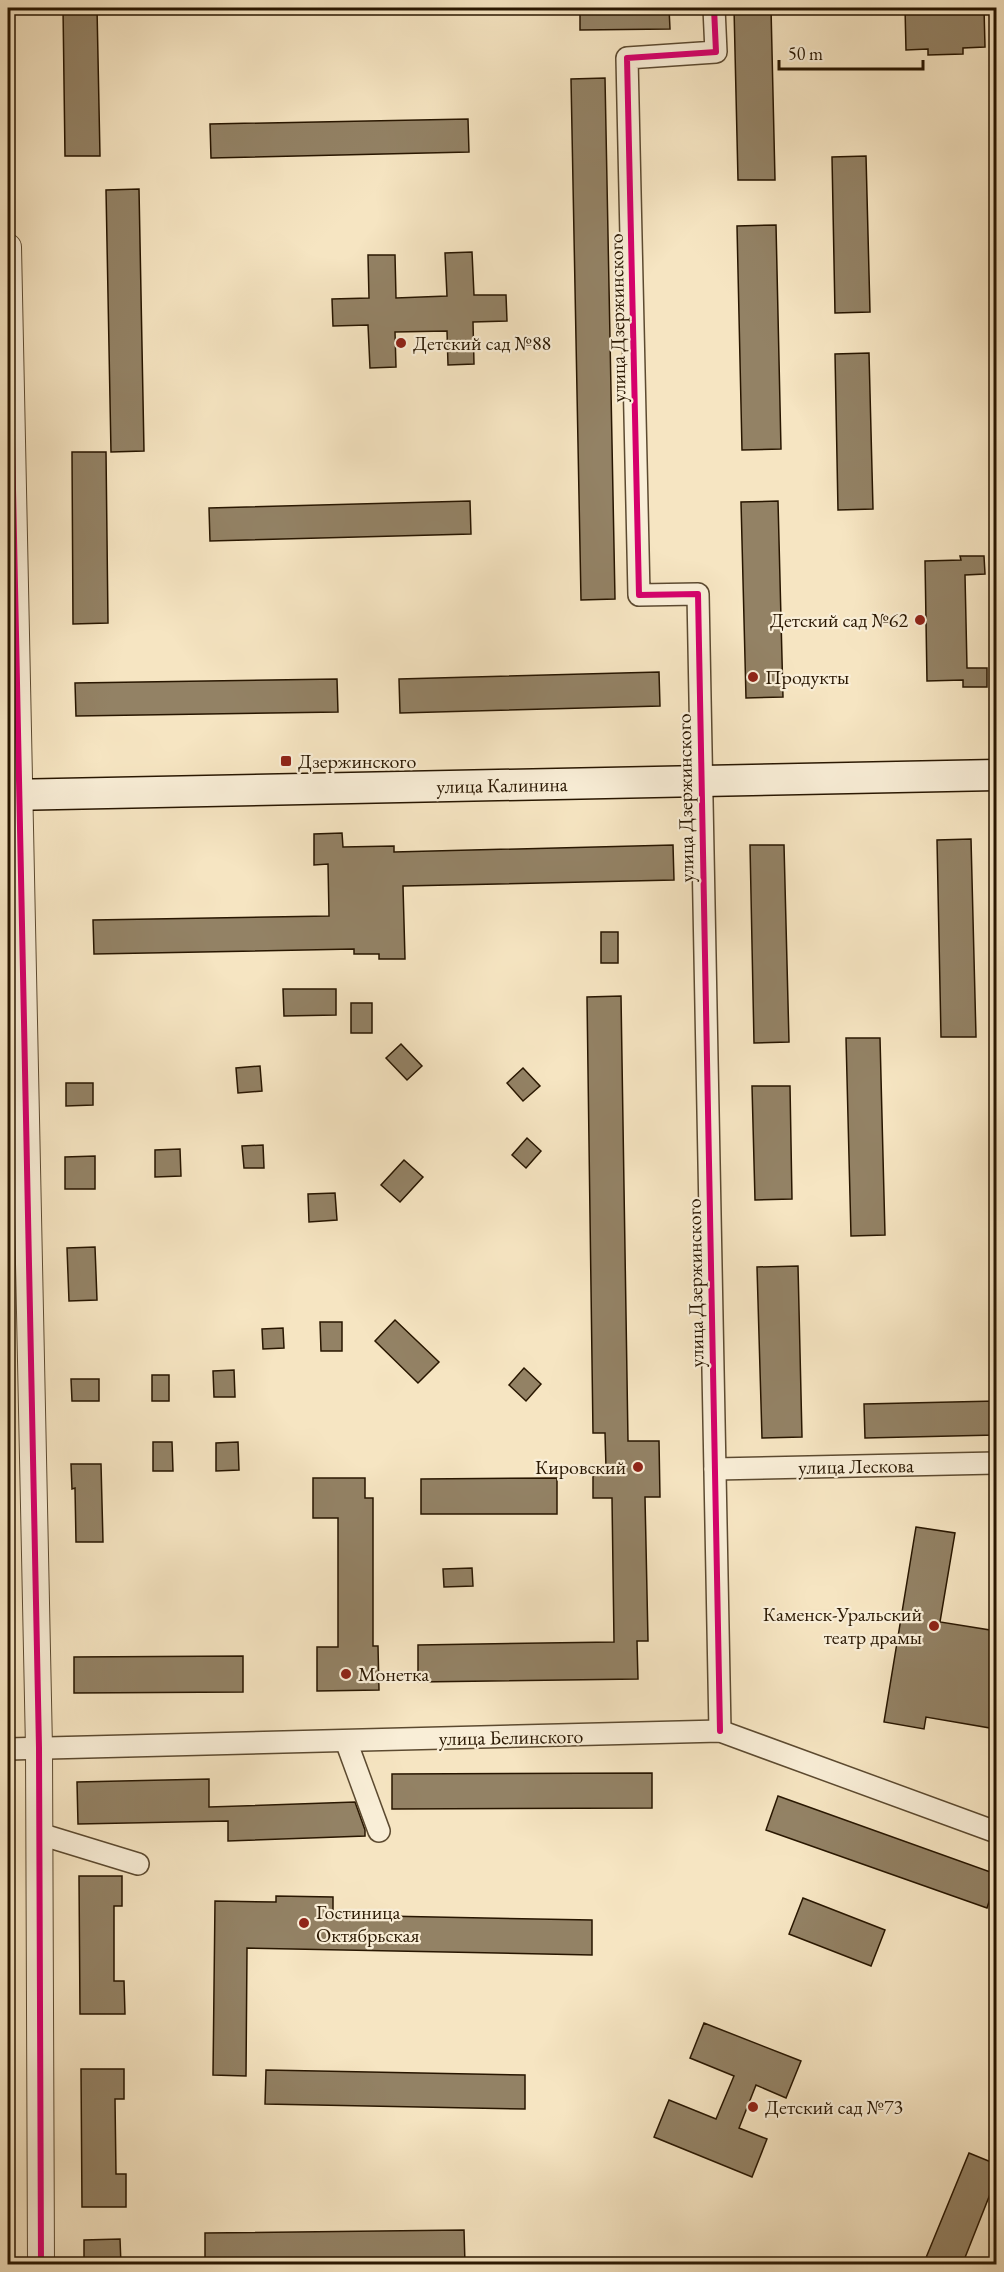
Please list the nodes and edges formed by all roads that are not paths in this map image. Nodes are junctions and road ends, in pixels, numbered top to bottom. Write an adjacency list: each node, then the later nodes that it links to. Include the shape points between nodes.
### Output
1 (714, 8): 4 (street, улица Дзержинского, via 716,52 627,58 639,595 698,594)
2 (8, 246): 5 (street)
3 (996, 776): 4 (main road, улица Калинина)
4 (702, 781): 5 (main road, улица Калинина); 7 (street, улица Дзержинского)
5 (14, 795): 10 (street)
6 (996, 1463): 7 (street, улица Лескова)
7 (715, 1469): 8 (street, улица Дзержинского)
8 (720, 1731): 9 (street, улица Белинского); 13 (street, улица Белинского)
9 (346, 1741): 10 (street, улица Белинского); 12 (street)
10 (39, 1748): 11 (street, улица Белинского); 14 (street)
11 (8, 1749)
12 (379, 1831)
13 (996, 1832)
14 (40, 1833): 15 (street); 16 (street)
15 (138, 1864)
16 (41, 2265)

